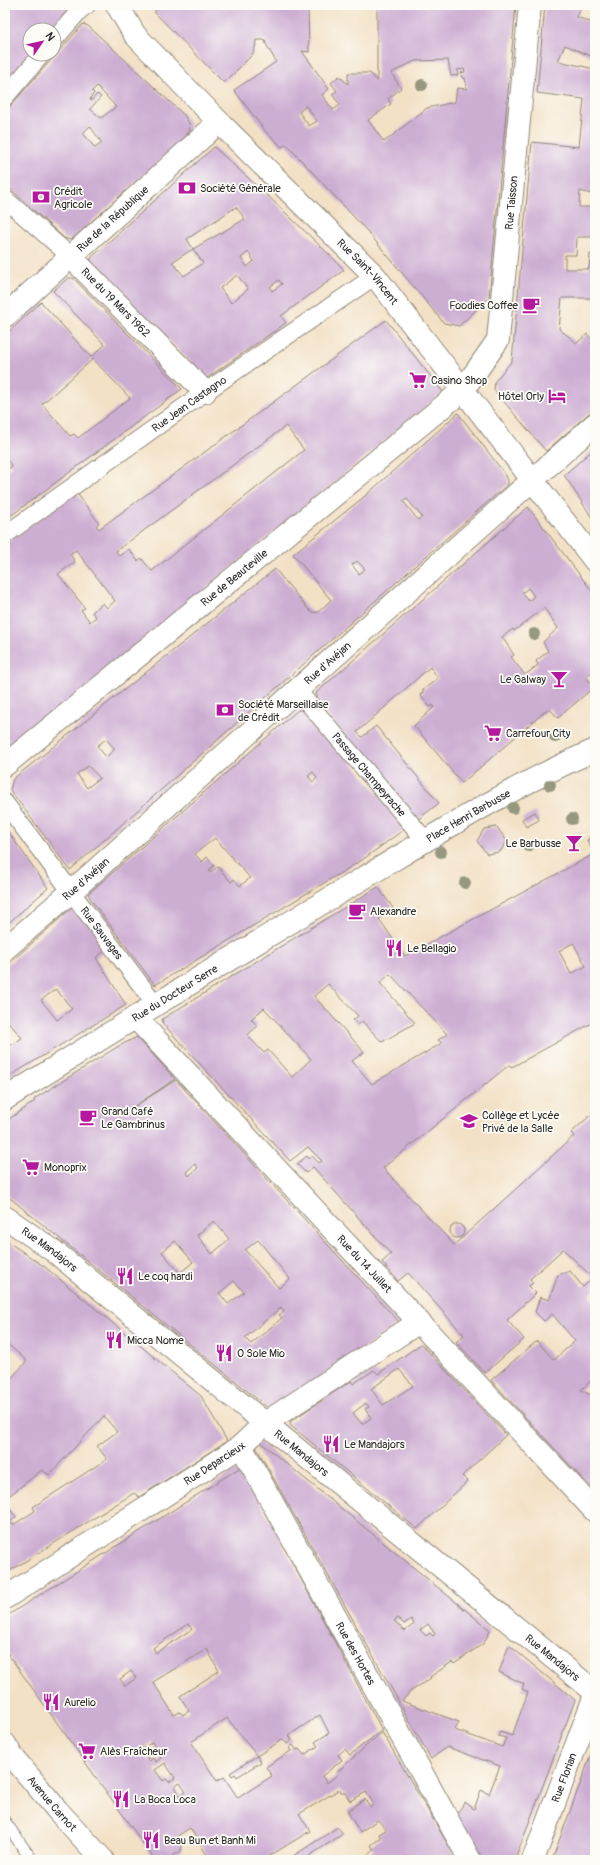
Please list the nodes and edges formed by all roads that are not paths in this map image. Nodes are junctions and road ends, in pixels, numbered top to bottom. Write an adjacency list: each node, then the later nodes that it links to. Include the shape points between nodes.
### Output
1 (87, 5): 4 (street)
2 (117, 5): 7 (street, Rue Saint-Vincent, via 135,35)
3 (530, 5): 12 (street, Rue Taisson, via 498,340)
4 (62, 31)
5 (35, 62): 6 (street)
6 (5, 97)
7 (219, 122): 9 (street, Rue de la République); 10 (street, Rue Saint-Vincent)
8 (5, 199): 9 (street, Rue du 19 Mars 1962)
9 (70, 256): 11 (street, Rue de la République); 13 (street, Rue du 19 Mars 1962)
10 (375, 276): 12 (street, Rue Saint-Vincent); 13 (street, Rue Jean Castagno)
11 (5, 316)
12 (463, 390): 15 (street, Rue Saint-Vincent); 20 (street, Rue de Beauteville)
13 (205, 392): 16 (street, Rue Jean Castagno)
14 (595, 424): 15 (street, Rue d'Avéjan)
15 (532, 479): 17 (street, Rue Saint-Vincent); 18 (street, Rue d'Avéjan)
16 (5, 535)
17 (595, 561)
18 (297, 690): 22 (street, Passage Champeyrache); 24 (street, Rue d'Avéjan)
19 (595, 750): 22 (street, Place Henri Barbusse, via 553,768)
20 (5, 765)
21 (5, 804): 24 (street, Rue Sauvages)
22 (426, 841): 23 (street, Place Henri Barbusse)
23 (345, 889): 26 (street, Rue du Docteur Serre)
24 (72, 891): 25 (street, Rue d'Avéjan); 26 (street, Rue Sauvages)
25 (5, 949)
26 (155, 1004): 27 (street, Rue du Docteur Serre)
27 (135, 1017): 28 (street, Rue du Docteur Serre); 30 (street, Rue du 14 Juillet)
28 (5, 1099)
29 (5, 1217): 31 (street, Rue Mandajors, via 55,1252)
30 (419, 1322): 31 (street, Rue Deparcieux); 33 (street, Rue du 14 Juillet)
31 (265, 1423): 32 (street, Rue Deparcieux); 35 (street, Rue Mandajors)
32 (241, 1446): 34 (street, Rue Deparcieux); 40 (street, Rue des Hortes)
33 (595, 1512)
34 (5, 1598)
35 (595, 1693): 41 (street, Rue Florian)
36 (5, 1744): 39 (street, Avenue Carnot, via 58,1811)
37 (5, 1822): 38 (lane)
38 (32, 1860)
39 (104, 1860)
40 (470, 1860)
41 (533, 1860)

